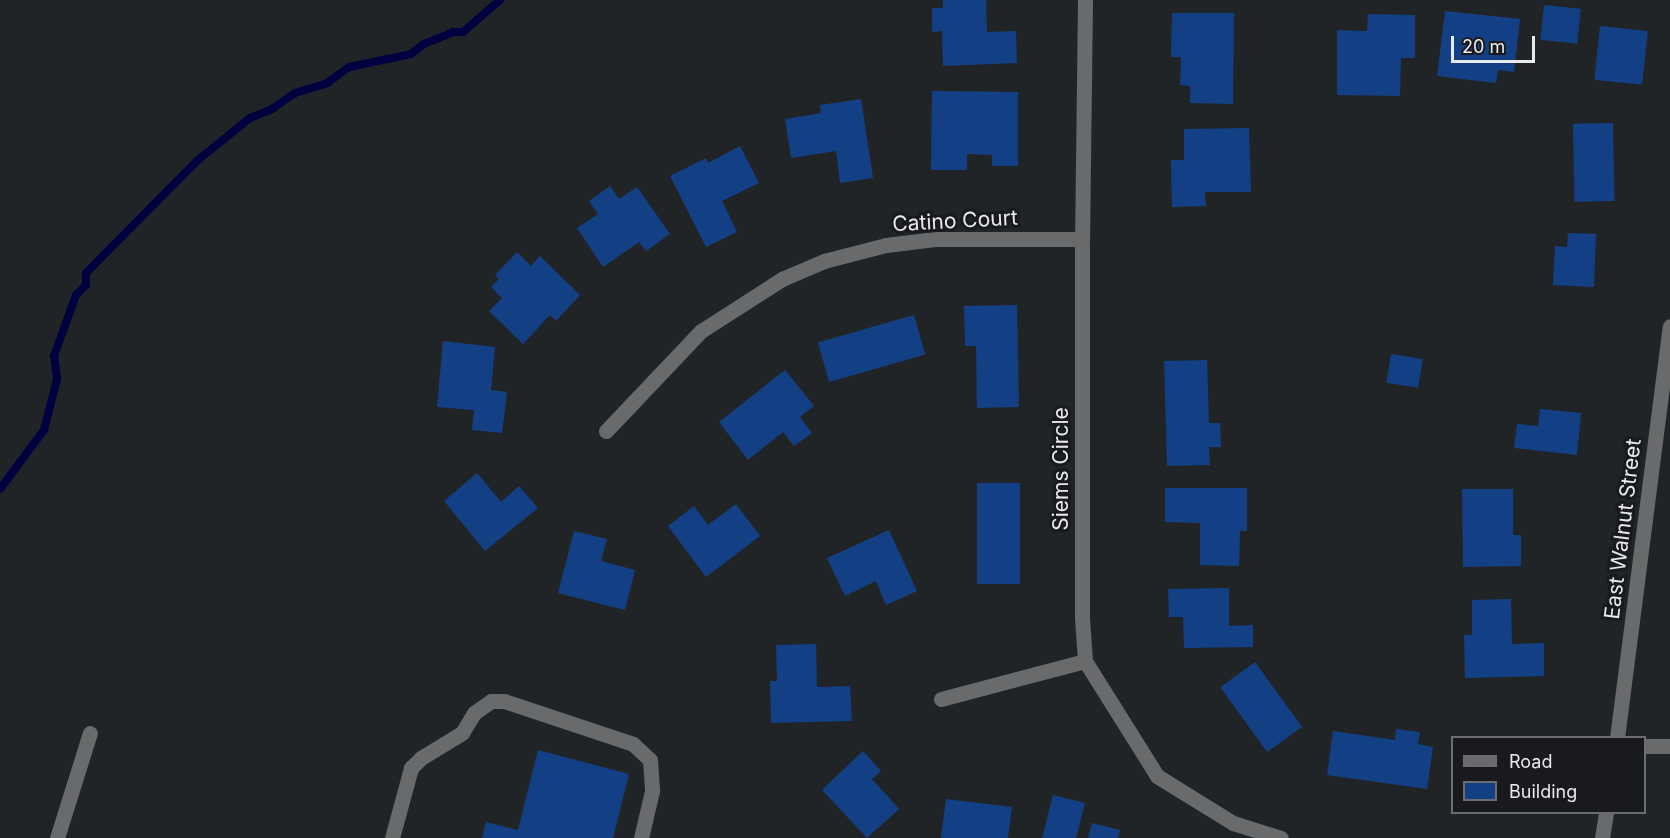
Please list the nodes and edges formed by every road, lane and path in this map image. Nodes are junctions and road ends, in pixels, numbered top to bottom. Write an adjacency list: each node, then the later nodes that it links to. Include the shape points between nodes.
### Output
1 (1085, 0): 2 (street, Siems Circle)
2 (1082, 239): 4 (street, Catino Court, via 935,239 886,245 824,261 782,279 701,331); 5 (street, Siems Circle)
3 (1670, 326): 8 (street, East Walnut Street)
4 (606, 431)
5 (1085, 661): 6 (street); 15 (street, Siems Circle, via 1157,776 1233,823)
6 (941, 699)
7 (90, 732): 12 (street)
8 (1617, 736)
9 (1646, 746): 10 (street)
10 (1670, 746)
11 (1606, 814): 16 (street)
12 (57, 838)
13 (392, 838): 14 (street, via 411,768 462,733 474,713 491,701 504,701 633,744 650,760 652,791)
14 (640, 838)
15 (1281, 838)
16 (1602, 838)

